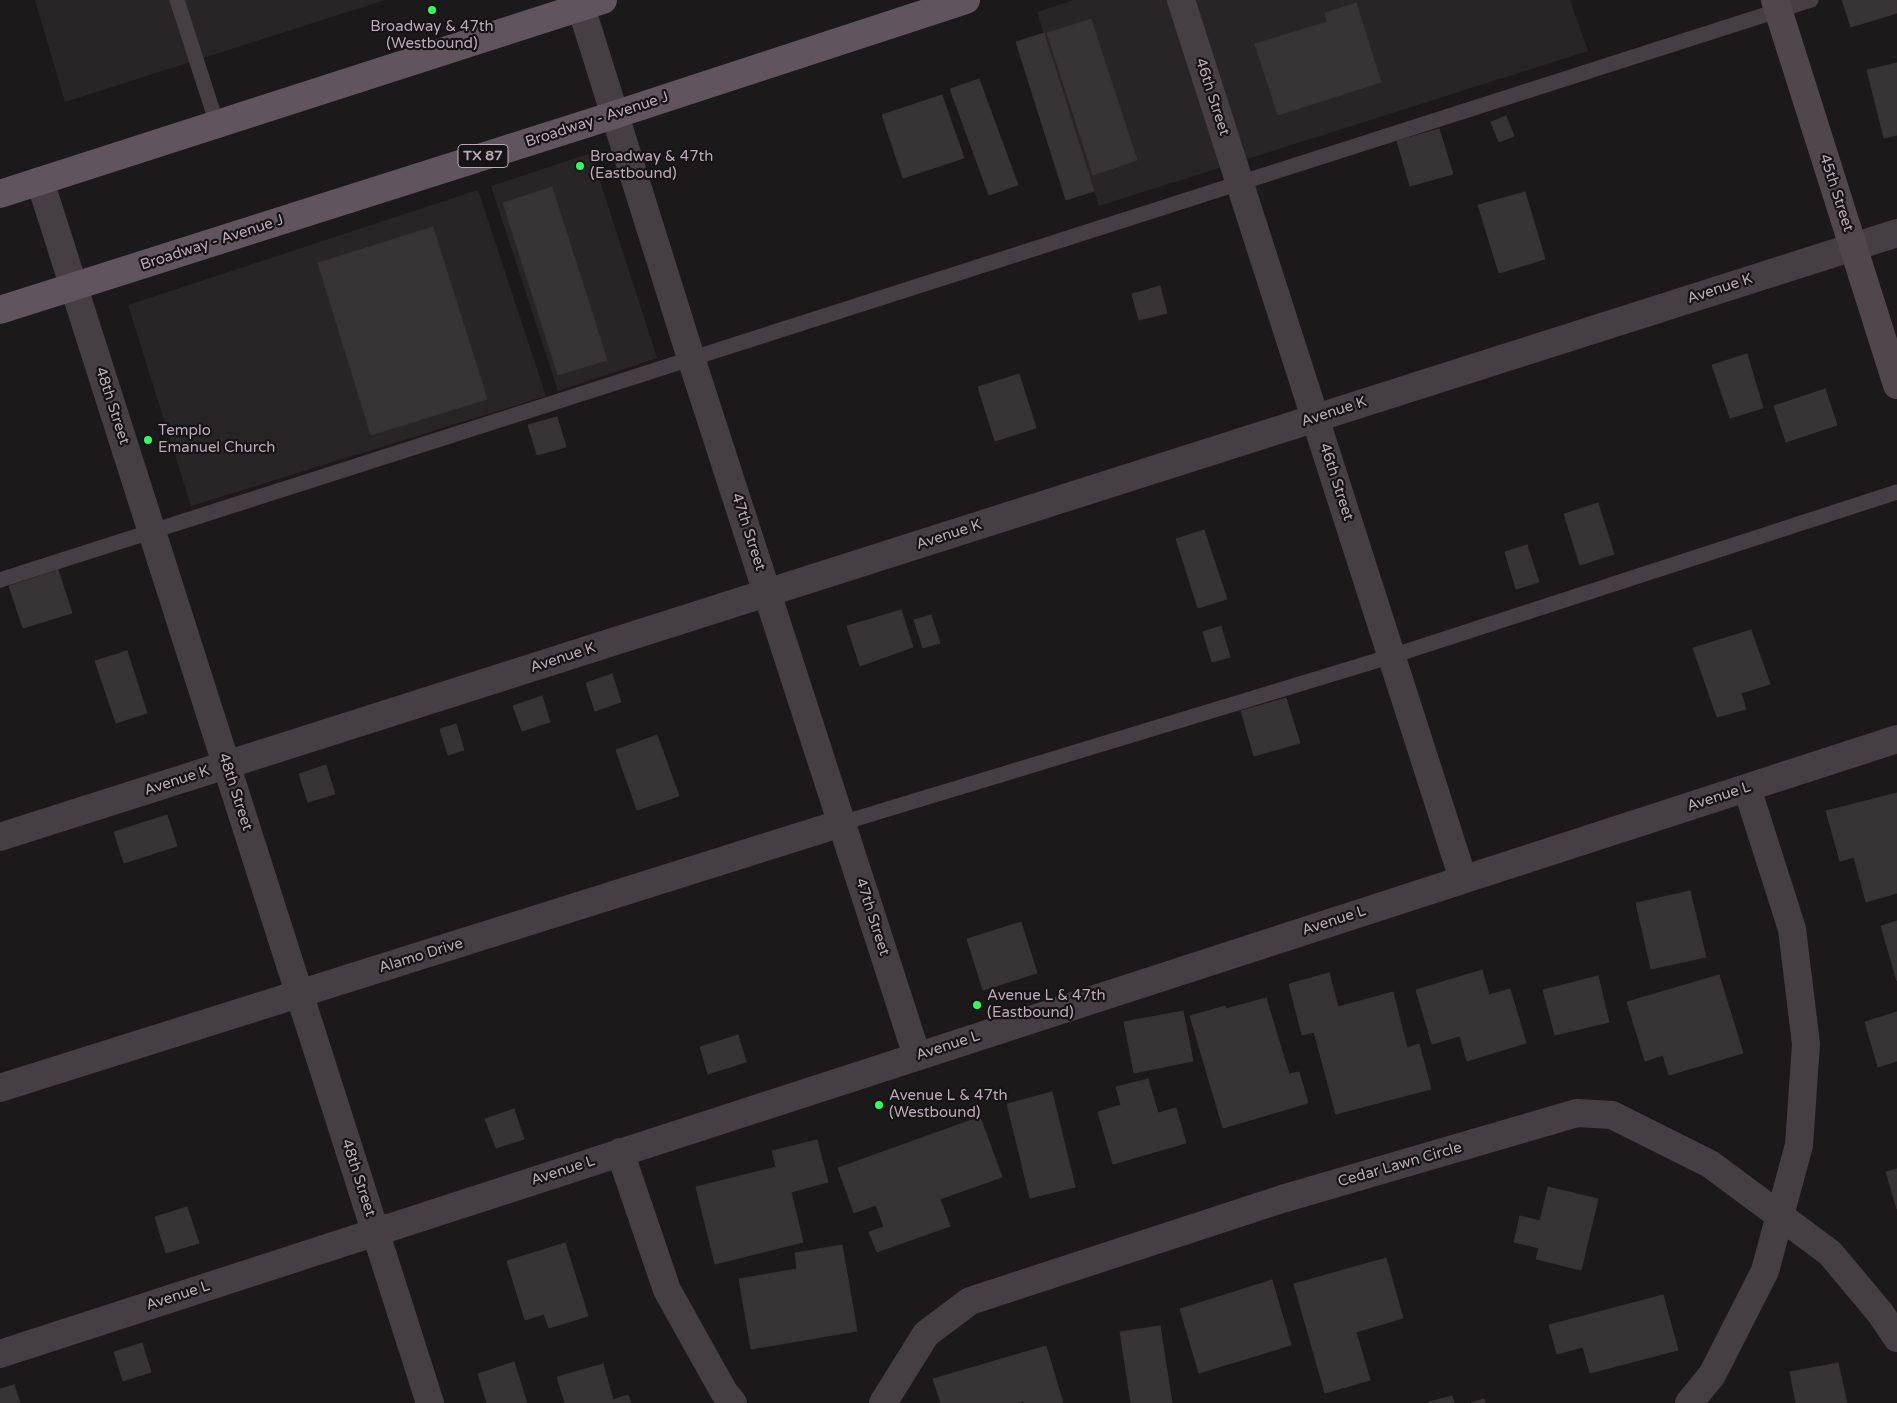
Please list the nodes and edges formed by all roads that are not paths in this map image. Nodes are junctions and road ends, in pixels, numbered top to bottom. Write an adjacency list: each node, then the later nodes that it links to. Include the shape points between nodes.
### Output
1 (176, 0): 8 (lane)
2 (966, 0): 7 (main road, Broadway - Avenue J / TX 87)
3 (1181, 0): 10 (street, 46th Street)
4 (1811, 0): 6 (lane)
5 (587, 2): 7 (street, 47th Street); 8 (main road)
6 (1776, 5): 10 (lane); 13 (main road, 45th Street)
7 (614, 115): 14 (main road, Broadway - Avenue J / TX 87); 16 (street, 47th Street)
8 (217, 124): 9 (main road)
9 (40, 181): 11 (main road); 14 (street, 48th Street)
10 (1240, 183): 16 (lane); 18 (street, 46th Street)
11 (0, 194)
12 (1897, 232): 13 (street, Avenue K)
13 (1853, 246): 17 (main road, 45th Street); 18 (street, Avenue K)
14 (74, 287): 15 (main road, Broadway - Avenue J / TX 87); 20 (street, 48th Street)
15 (0, 310)
16 (692, 358): 20 (lane); 22 (street, 47th Street)
17 (1897, 385)
18 (1316, 418): 22 (street, Avenue K); 23 (street, 46th Street)
19 (1897, 492): 23 (lane)
20 (152, 531): 21 (lane); 25 (street, 48th Street)
21 (0, 580)
22 (767, 592): 25 (street, Avenue K); 27 (street, 47th Street)
23 (1392, 656): 27 (lane); 29 (street, 46th Street)
24 (1897, 739): 26 (street, Avenue L)
25 (226, 765): 28 (street, Avenue K); 30 (street, 48th Street)
26 (1746, 788): 29 (street, Avenue L); 34 (street, via 1792,929 1806,1044 1799,1145)
27 (842, 823): 30 (street, Alamo Drive); 31 (street, 47th Street)
28 (0, 837)
29 (1463, 879): 31 (street, Avenue L)
30 (299, 994): 32 (street, Alamo Drive); 35 (street, 48th Street)
31 (917, 1056): 33 (street, Avenue L)
32 (0, 1088)
33 (620, 1152): 35 (street, Avenue L); 39 (street, via 667,1290)
34 (1781, 1216): 36 (street, Cedar Lawn Circle, via 1830,1253); 40 (street, Cedar Lawn Circle, via 1710,1164 1612,1115 1577,1113 1282,1199 970,1301 926,1334); 41 (street, via 1764,1271 1712,1375)
35 (375, 1232): 37 (street, Avenue L); 38 (street, 48th Street)
36 (1897, 1338)
37 (0, 1354)
38 (430, 1403)
39 (733, 1403)
40 (883, 1403)
41 (1689, 1403)

